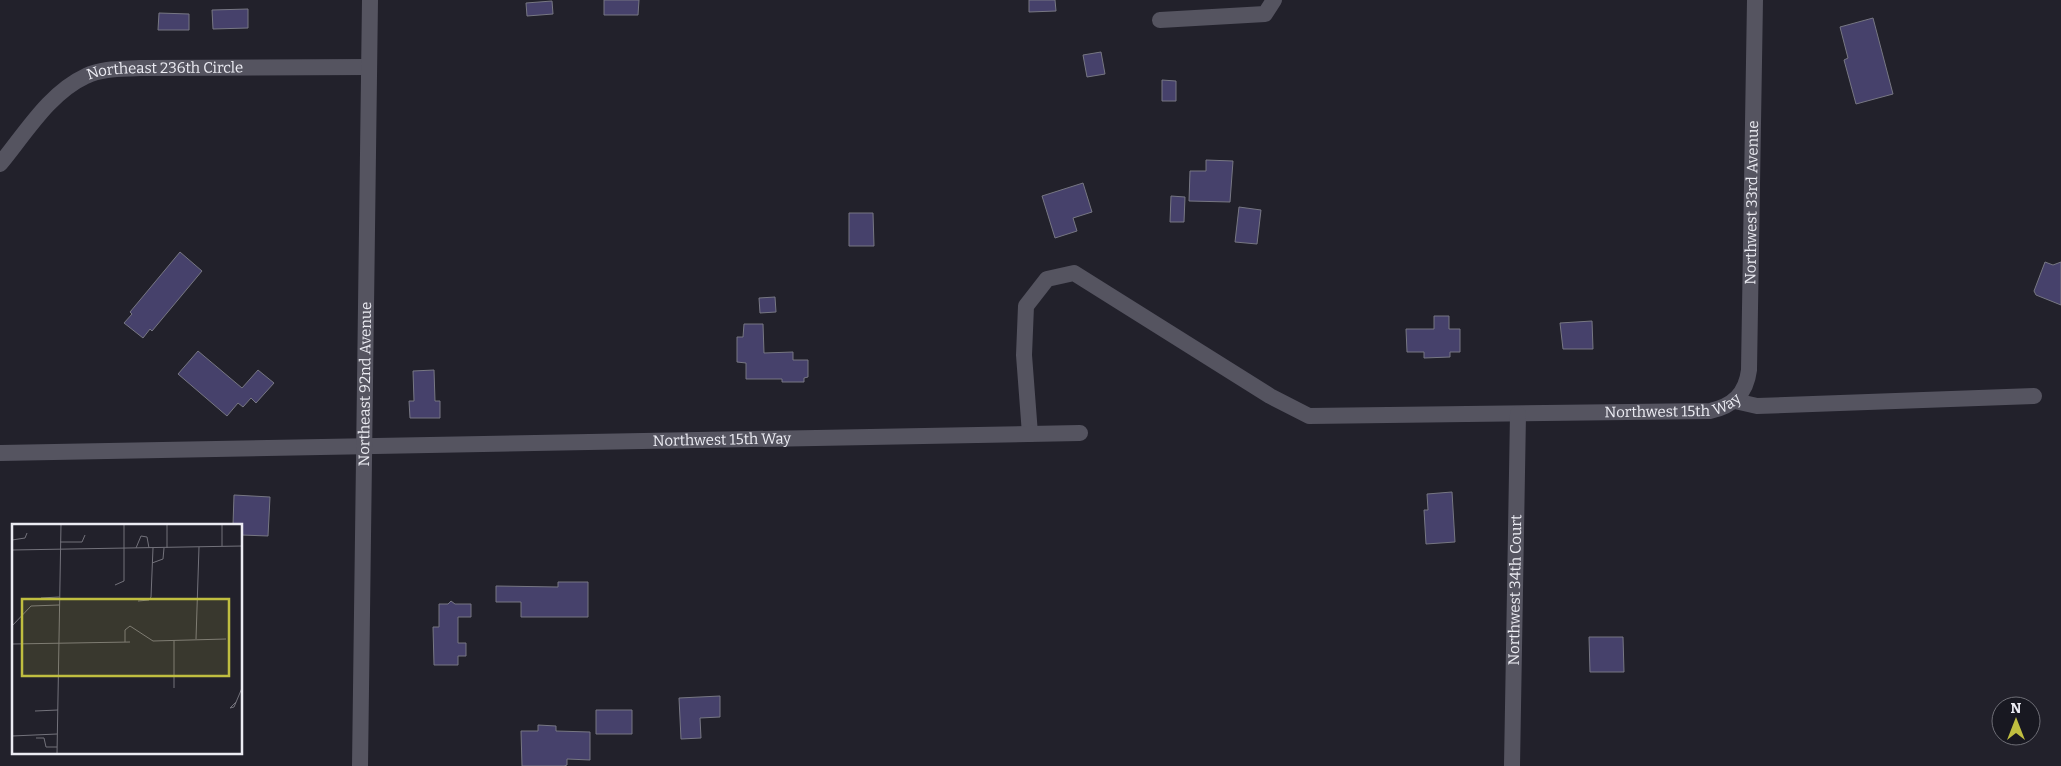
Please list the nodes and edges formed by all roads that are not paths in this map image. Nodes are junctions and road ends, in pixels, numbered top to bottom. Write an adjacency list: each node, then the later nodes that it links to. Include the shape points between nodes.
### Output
1 (370, 0): 5 (street, Northeast 92nd Avenue)
2 (1274, 0): 4 (street, via 1265,14)
3 (1755, 0): 8 (street, Northwest 33rd Avenue, via 1749,370 1745,387)
4 (1160, 20)
5 (369, 66): 6 (street, Northeast 236th Circle, via 140,68 87,75 46,107); 12 (street, Northeast 92nd Avenue)
6 (0, 164)
7 (2034, 396): 8 (street, Northwest 15th Way, via 1757,406)
8 (1735, 401): 9 (street, Northwest 15th Way, via 1710,411)
9 (1518, 414): 11 (street, Northwest 15th Way, via 1309,416 1254,386 1074,273 1047,278 1026,306 1024,355); 15 (street, Northwest 34th Court)
10 (1080, 433): 11 (street, Northwest 15th Way)
11 (1030, 434): 12 (street, Northwest 15th Way)
12 (364, 447): 13 (street, Northwest 15th Way); 14 (street, Northeast 92nd Avenue)
13 (0, 453)
14 (360, 766)
15 (1512, 766)

